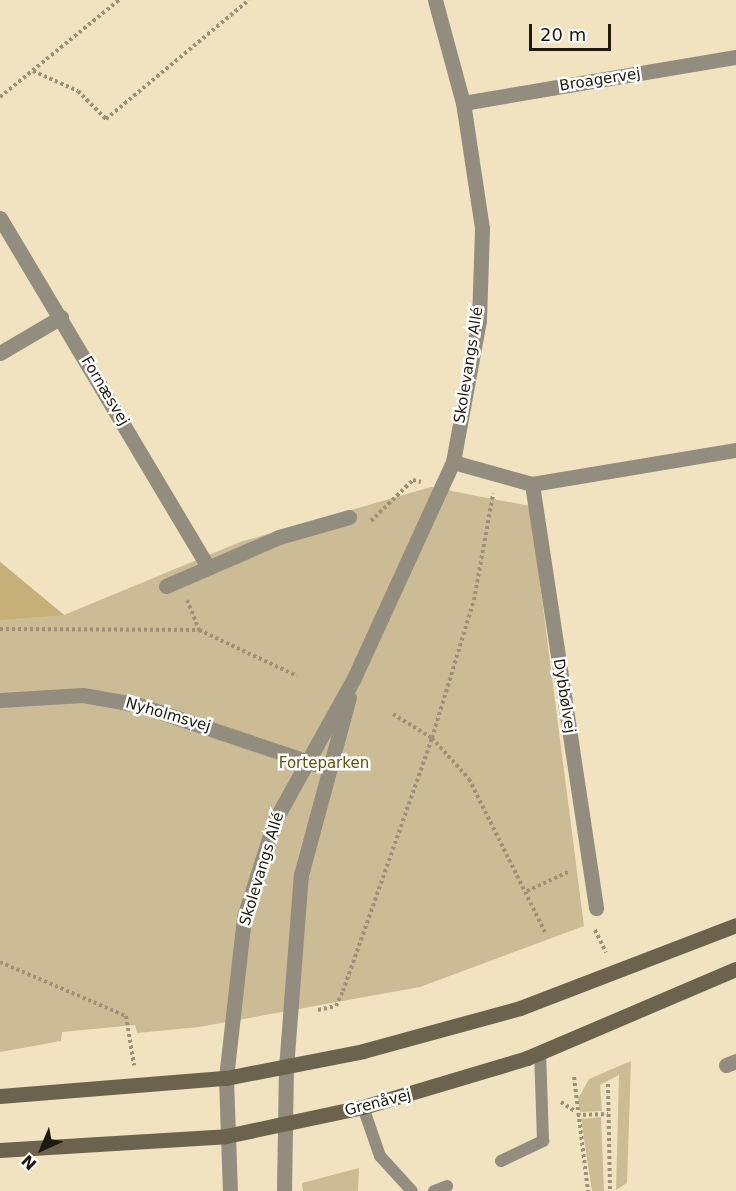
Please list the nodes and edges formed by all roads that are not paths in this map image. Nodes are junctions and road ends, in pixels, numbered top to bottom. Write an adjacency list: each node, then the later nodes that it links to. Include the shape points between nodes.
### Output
1 (435, 0): 3 (street, Skolevangs Allé)
2 (736, 57): 3 (street, Broagervej)
3 (463, 103): 8 (street, Skolevangs Allé, via 482,228 479,320)
4 (0, 218): 5 (street, Fornæsvej)
5 (61, 317): 6 (street); 11 (street, Fornæsvej)
6 (0, 353)
7 (736, 450): 9 (street)
8 (453, 462): 9 (street); 13 (street, Skolevangs Allé)
9 (532, 484): 17 (street, Dybbølvej)
10 (349, 517): 11 (street)
11 (207, 565): 12 (street)
12 (165, 586)
13 (354, 678): 15 (street, Skolevangs Allé); 16 (street, Skolevangs Allé)
14 (0, 700): 15 (street, Nyholmsvej, via 82,695 139,705)
15 (305, 760): 16 (street, Nyholmsvej); 22 (street, Skolevangs Allé, via 275,820 244,917)
16 (330, 769): 21 (street, Skolevangs Allé, via 302,875)
17 (596, 908)
18 (736, 925): 21 (main road, via 616,975 420,1037)
19 (736, 969): 20 (main road, Grenåvej)
20 (540, 1052): 24 (main road, Grenåvej); 28 (lane, via 543,1141)
21 (286, 1068): 22 (main road); 25 (street, Skolevangs Allé)
22 (226, 1078): 23 (main road); 26 (street, Skolevangs Allé)
23 (0, 1096)
24 (363, 1107): 25 (main road, Grenåvej); 32 (lane, via 380,1156)
25 (284, 1125): 26 (main road, Grenåvej); 31 (street, Skolevangs Allé)
26 (226, 1136): 27 (main road, Grenåvej); 30 (street, Skolevangs Allé)
27 (0, 1150)
28 (501, 1161)
29 (447, 1186): 33 (lane)
30 (230, 1191)
31 (284, 1191)
32 (412, 1191)
33 (434, 1191)

